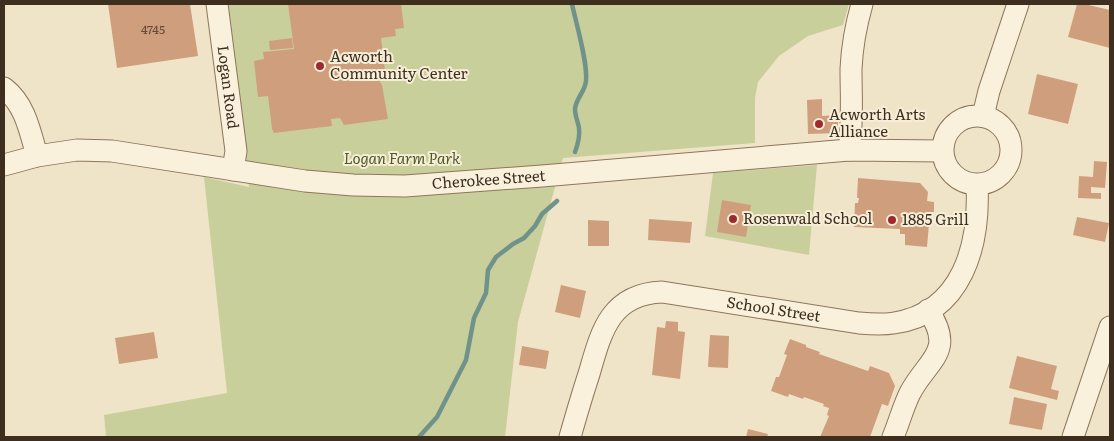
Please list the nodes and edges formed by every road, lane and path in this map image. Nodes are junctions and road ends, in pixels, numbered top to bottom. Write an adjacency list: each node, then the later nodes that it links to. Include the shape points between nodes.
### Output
1 (216, 4): 10 (street, Logan Road, via 236,151)
2 (862, 4): 6 (street, via 851,67)
3 (1018, 4): 5 (street)
4 (4, 88): 8 (street, via 21,108)
5 (983, 116): 7 (street, via 963,118 954,124 945,136); 11 (street, via 1002,126 1011,145 1011,157 999,177)
6 (849, 150): 7 (street, Cherokee Street); 10 (street, Cherokee Street, via 405,186 315,182)
7 (942, 151): 11 (street, via 944,162 953,175)
8 (37, 156): 9 (street, Cherokee Street); 10 (street, Cherokee Street, via 77,150 112,150)
9 (4, 164)
10 (232, 170)
11 (977, 185): 12 (street, School Street, via 977,214 966,268 946,297)
12 (928, 310): 14 (street, School Street, via 895,323 859,323 662,292 644,294 624,304 604,326); 15 (street, via 940,332 938,353 910,393)
13 (1110, 327): 16 (street)
14 (570, 437)
15 (893, 437)
16 (1073, 437)

